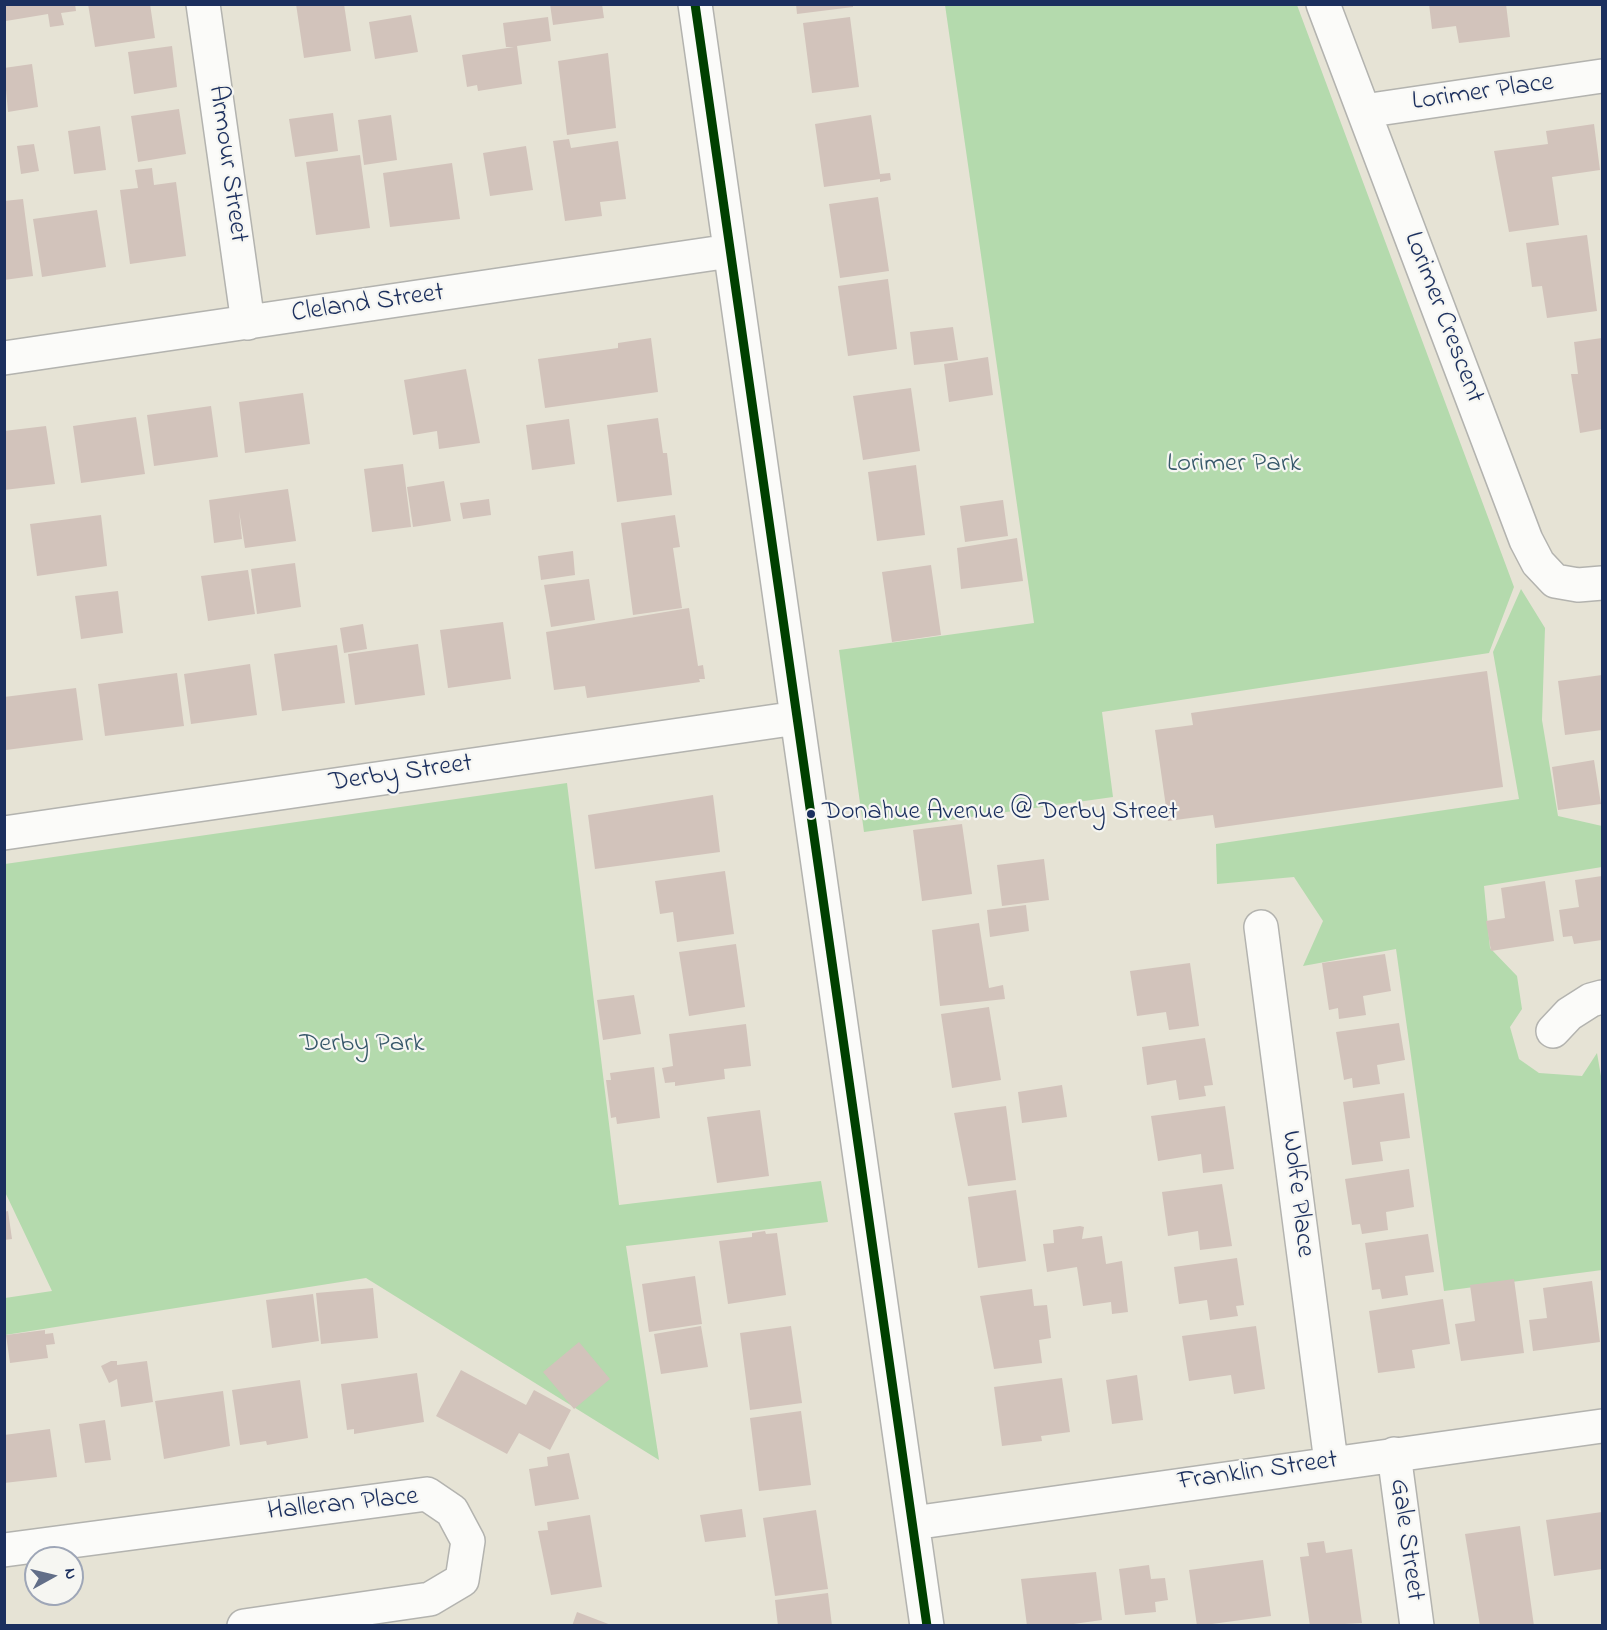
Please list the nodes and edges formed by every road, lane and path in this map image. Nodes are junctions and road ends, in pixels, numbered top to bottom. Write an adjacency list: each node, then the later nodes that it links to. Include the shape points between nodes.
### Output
1 (203, 4): 7 (street, Armour Street)
2 (695, 4): 6 (street)
3 (1323, 4): 5 (street, Lorimer Crescent)
4 (1602, 76): 5 (street, Lorimer Place)
5 (1364, 111): 9 (street, Lorimer Crescent, via 1535,557 1555,581 1578,585)
6 (730, 251): 7 (street, Cleland Street); 10 (street)
7 (248, 323): 8 (street, Cleland Street)
8 (4, 358)
9 (1602, 583)
10 (797, 718): 11 (street, Derby Street); 18 (street)
11 (4, 832)
12 (1261, 927): 17 (street, Wolfe Place)
13 (1602, 997): 14 (street, via 1569,1014)
14 (1553, 1031)
15 (1602, 1426): 16 (street, Franklin Street)
16 (1394, 1454): 17 (street, Franklin Street); 22 (street, Gale Street)
17 (1331, 1462): 18 (street, Franklin Street)
18 (913, 1523): 21 (street)
19 (4, 1550): 20 (street, Halleran Place, via 427,1494 452,1511 468,1541 462,1580 430,1599)
20 (244, 1626)
21 (927, 1626)
22 (1417, 1626)

